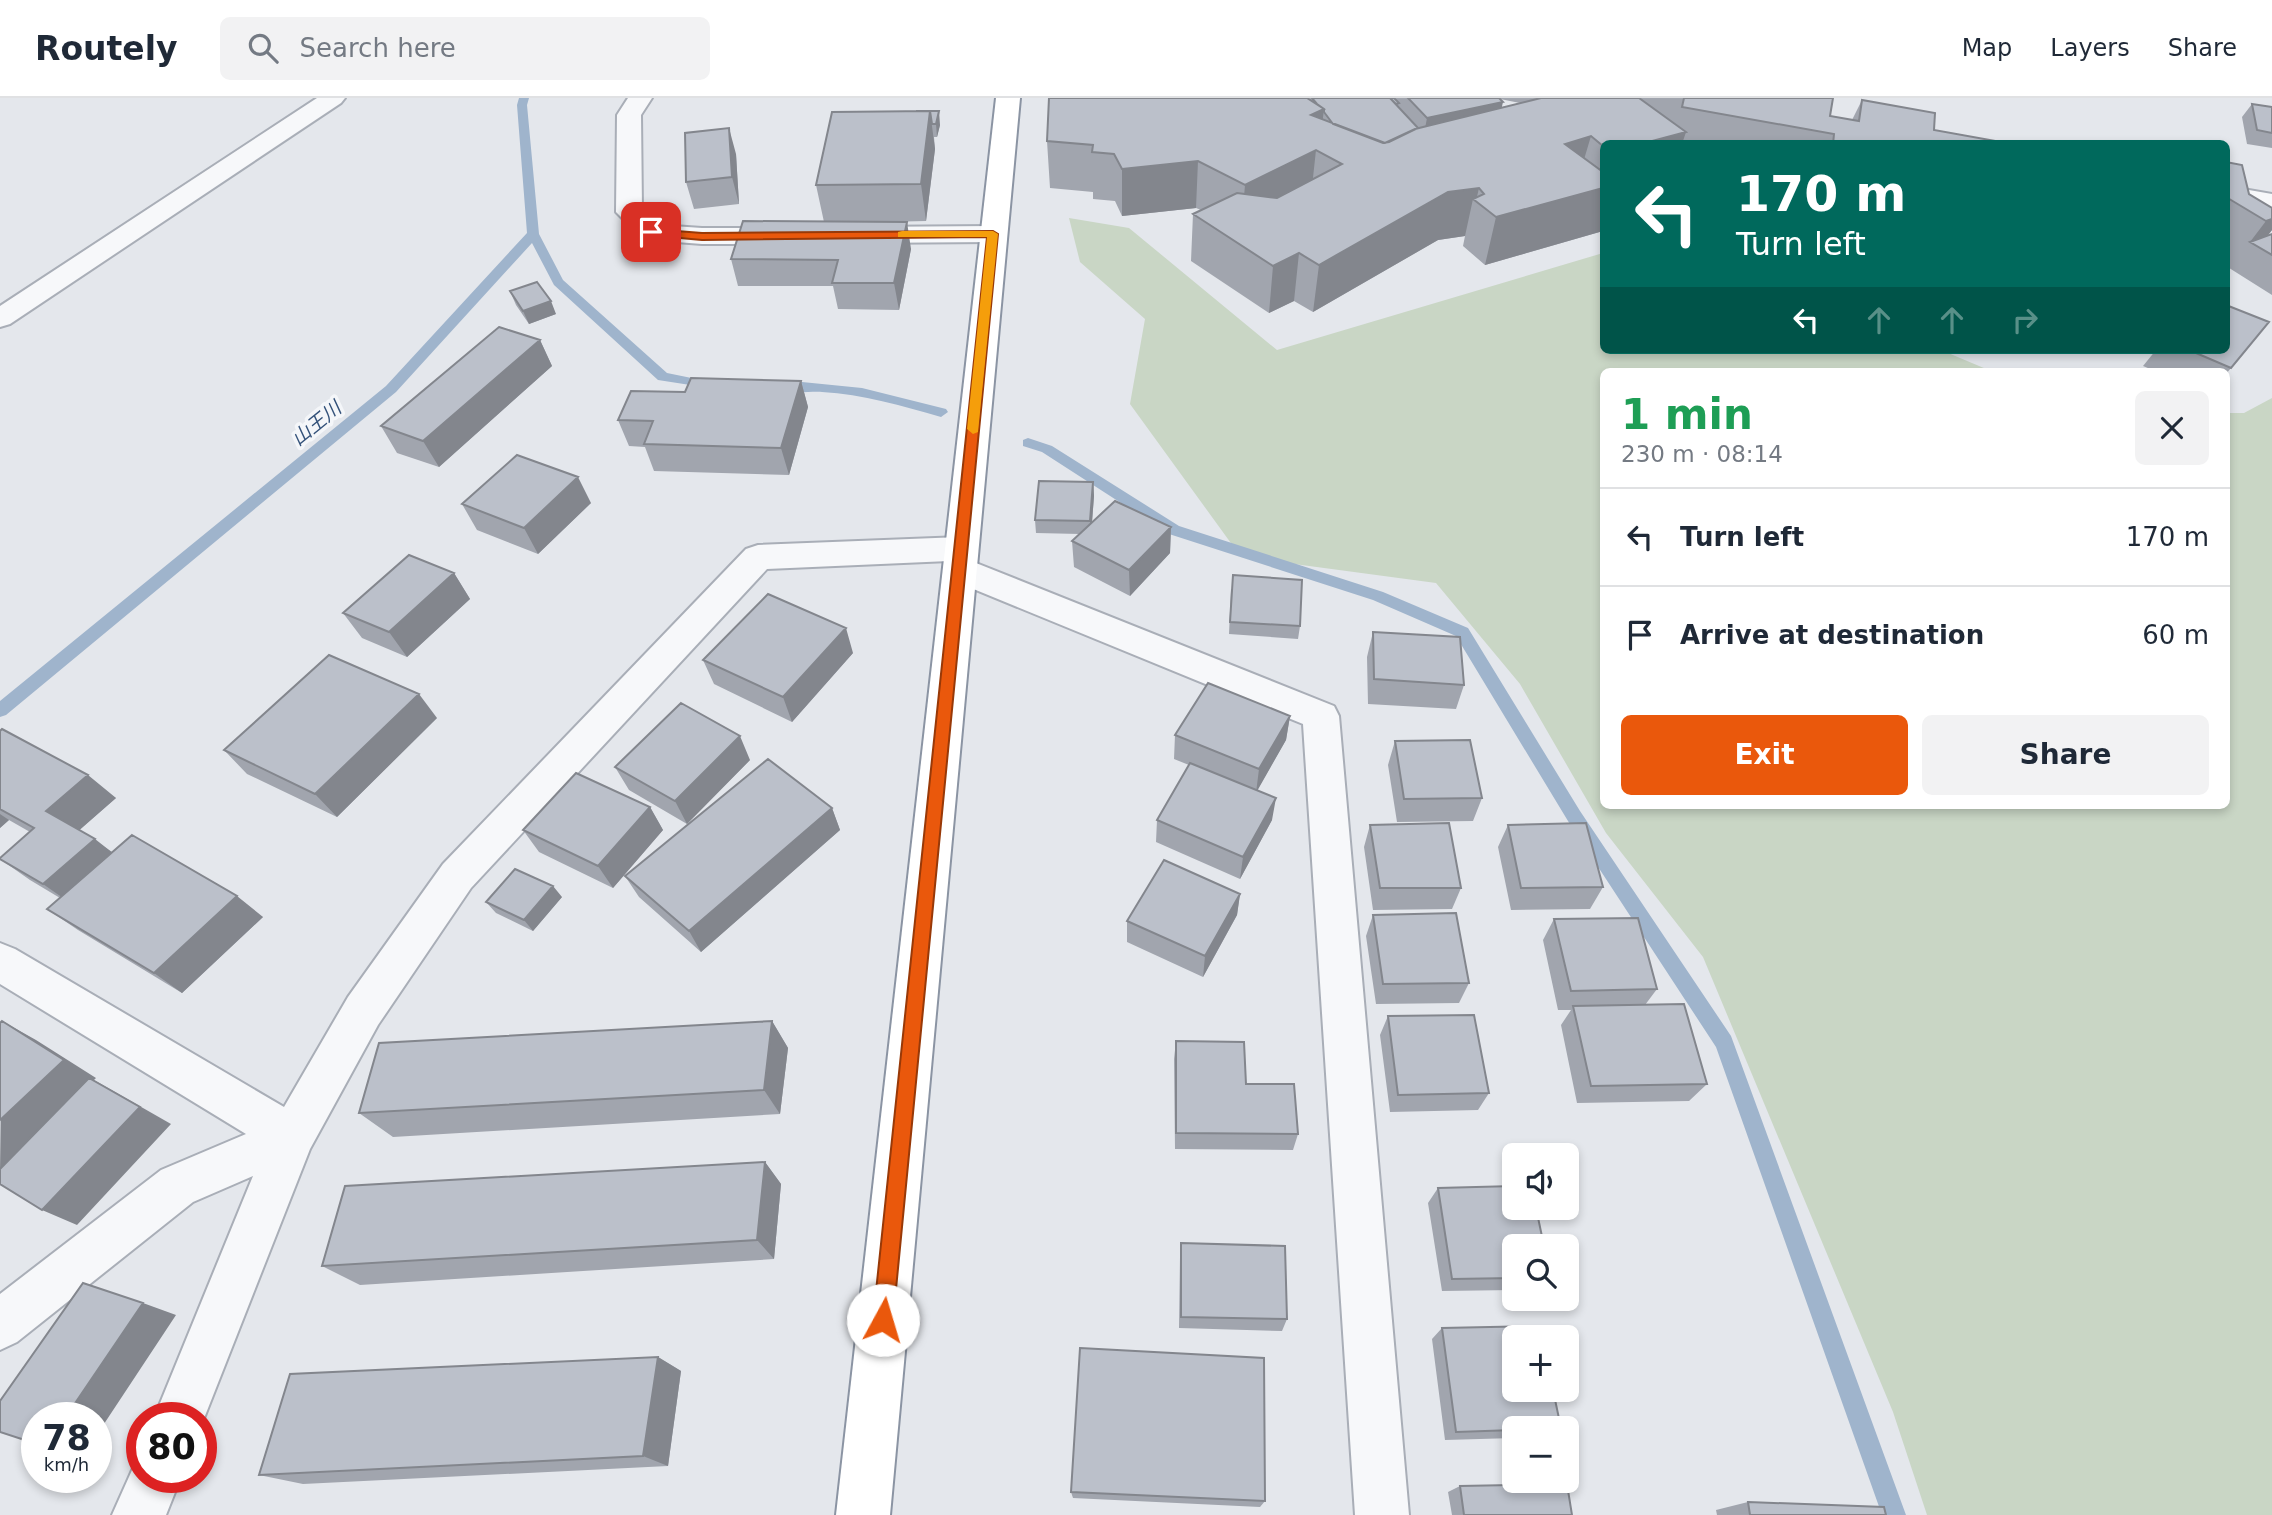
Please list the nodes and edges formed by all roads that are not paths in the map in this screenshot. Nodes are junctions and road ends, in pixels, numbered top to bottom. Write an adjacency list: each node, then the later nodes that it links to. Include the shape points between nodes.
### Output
1 (333, 98): 7 (street)
2 (640, 98): 6 (street, via 629,115 629,212 651,232 702,236)
3 (1008, 98): 6 (highway)
4 (2230, 195): 5 (street)
5 (2272, 202)
6 (993, 234): 8 (highway)
7 (0, 318)
8 (961, 559): 10 (street, via 758,557 457,876 363,1011); 15 (highway); 16 (street, via 1321,716)
9 (0, 962): 10 (street)
10 (292, 1137): 11 (street, via 177,1186); 12 (street)
11 (0, 1325)
12 (185, 1402)
13 (148, 1493): 14 (street)
14 (139, 1515)
15 (863, 1515)
16 (1382, 1515)

